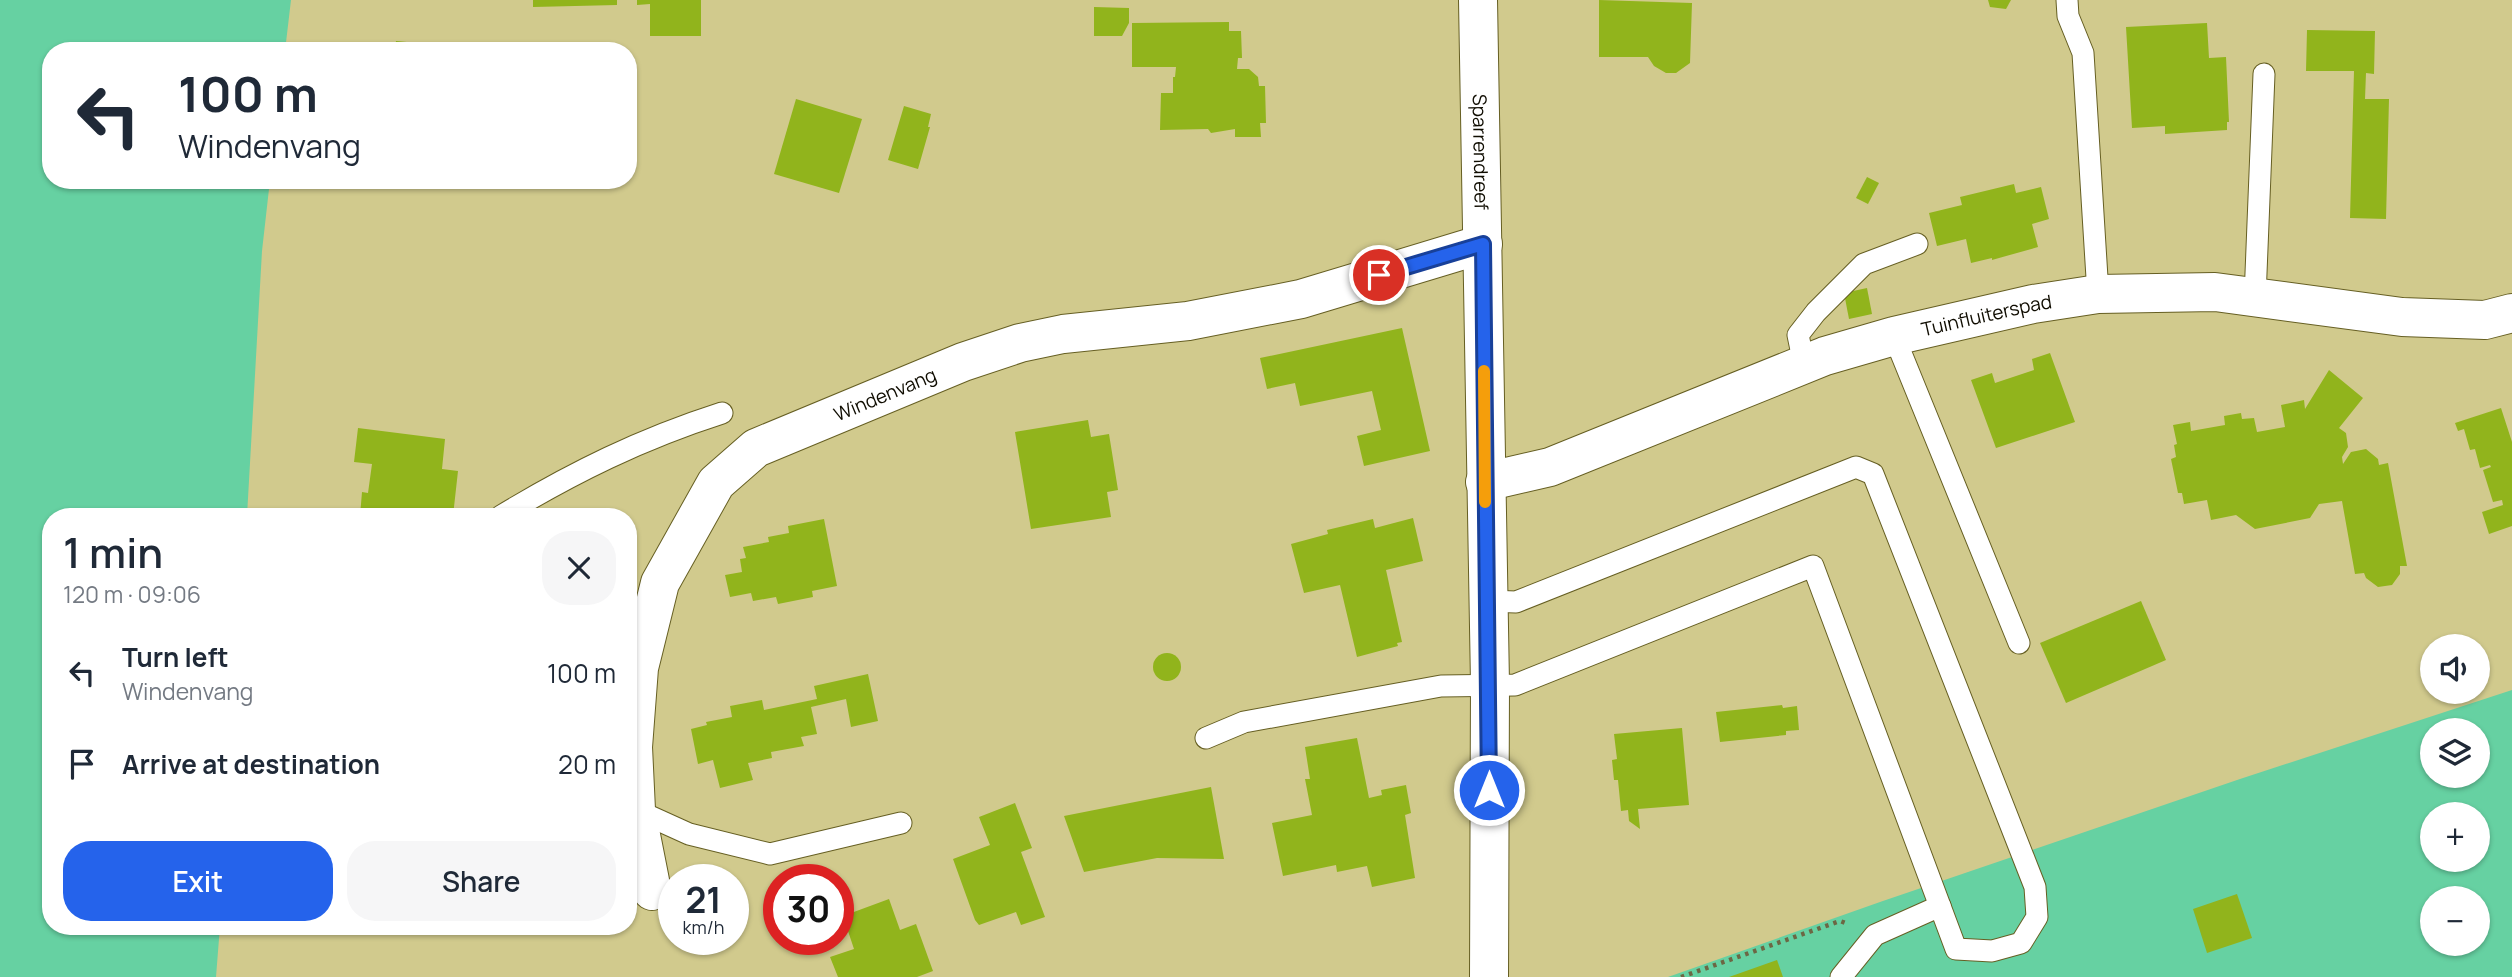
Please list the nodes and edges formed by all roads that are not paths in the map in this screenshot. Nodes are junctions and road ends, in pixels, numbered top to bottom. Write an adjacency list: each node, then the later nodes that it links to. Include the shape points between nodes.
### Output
1 (1478, 0): 4 (street, Sparrendreef)
2 (2067, 0): 6 (lane, via 2068,16 2083,53)
3 (2264, 74): 7 (lane)
4 (1483, 244): 12 (street, Sparrendreef); 15 (street, Windenvang, via 1301,299 1188,321 1063,334 1020,344 963,362 757,448 716,483)
5 (1917, 244): 10 (lane, via 1864,264 1816,312 1798,335)
6 (2098, 295): 7 (street, Tuinfluiterspad, via 2215,292); 9 (street, Tuinfluiterspad, via 2033,304)
7 (2255, 298): 8 (street, Tuinfluiterspad, via 2402,317 2485,320)
8 (2512, 313)
9 (1894, 336): 10 (street, Tuinfluiterspad); 16 (lane)
10 (1804, 364): 12 (street, Tuinfluiterspad, via 1550,467)
11 (722, 413): 13 (lane, via 626,447)
12 (1485, 482): 14 (street, Sparrendreef)
13 (514, 508)
14 (1488, 601): 17 (street, Sparrendreef); 24 (lane, via 1516,602 1856,467 1873,474 2035,887 2037,918 2021,943 1992,951 1956,949)
15 (639, 620): 18 (street, Windenvang)
16 (2019, 643)
17 (1490, 684): 19 (lane, via 1441,686 1244,722); 24 (lane, via 1515,685 1813,566); 25 (street, Sparrendreef)
18 (637, 694)
19 (1206, 738)
20 (637, 810): 22 (lane, via 689,834 769,855)
21 (637, 815): 23 (street, Windenvang)
22 (901, 823)
23 (652, 891)
24 (1940, 906): 26 (lane, via 1875,935)
25 (1489, 977)
26 (1841, 977)

